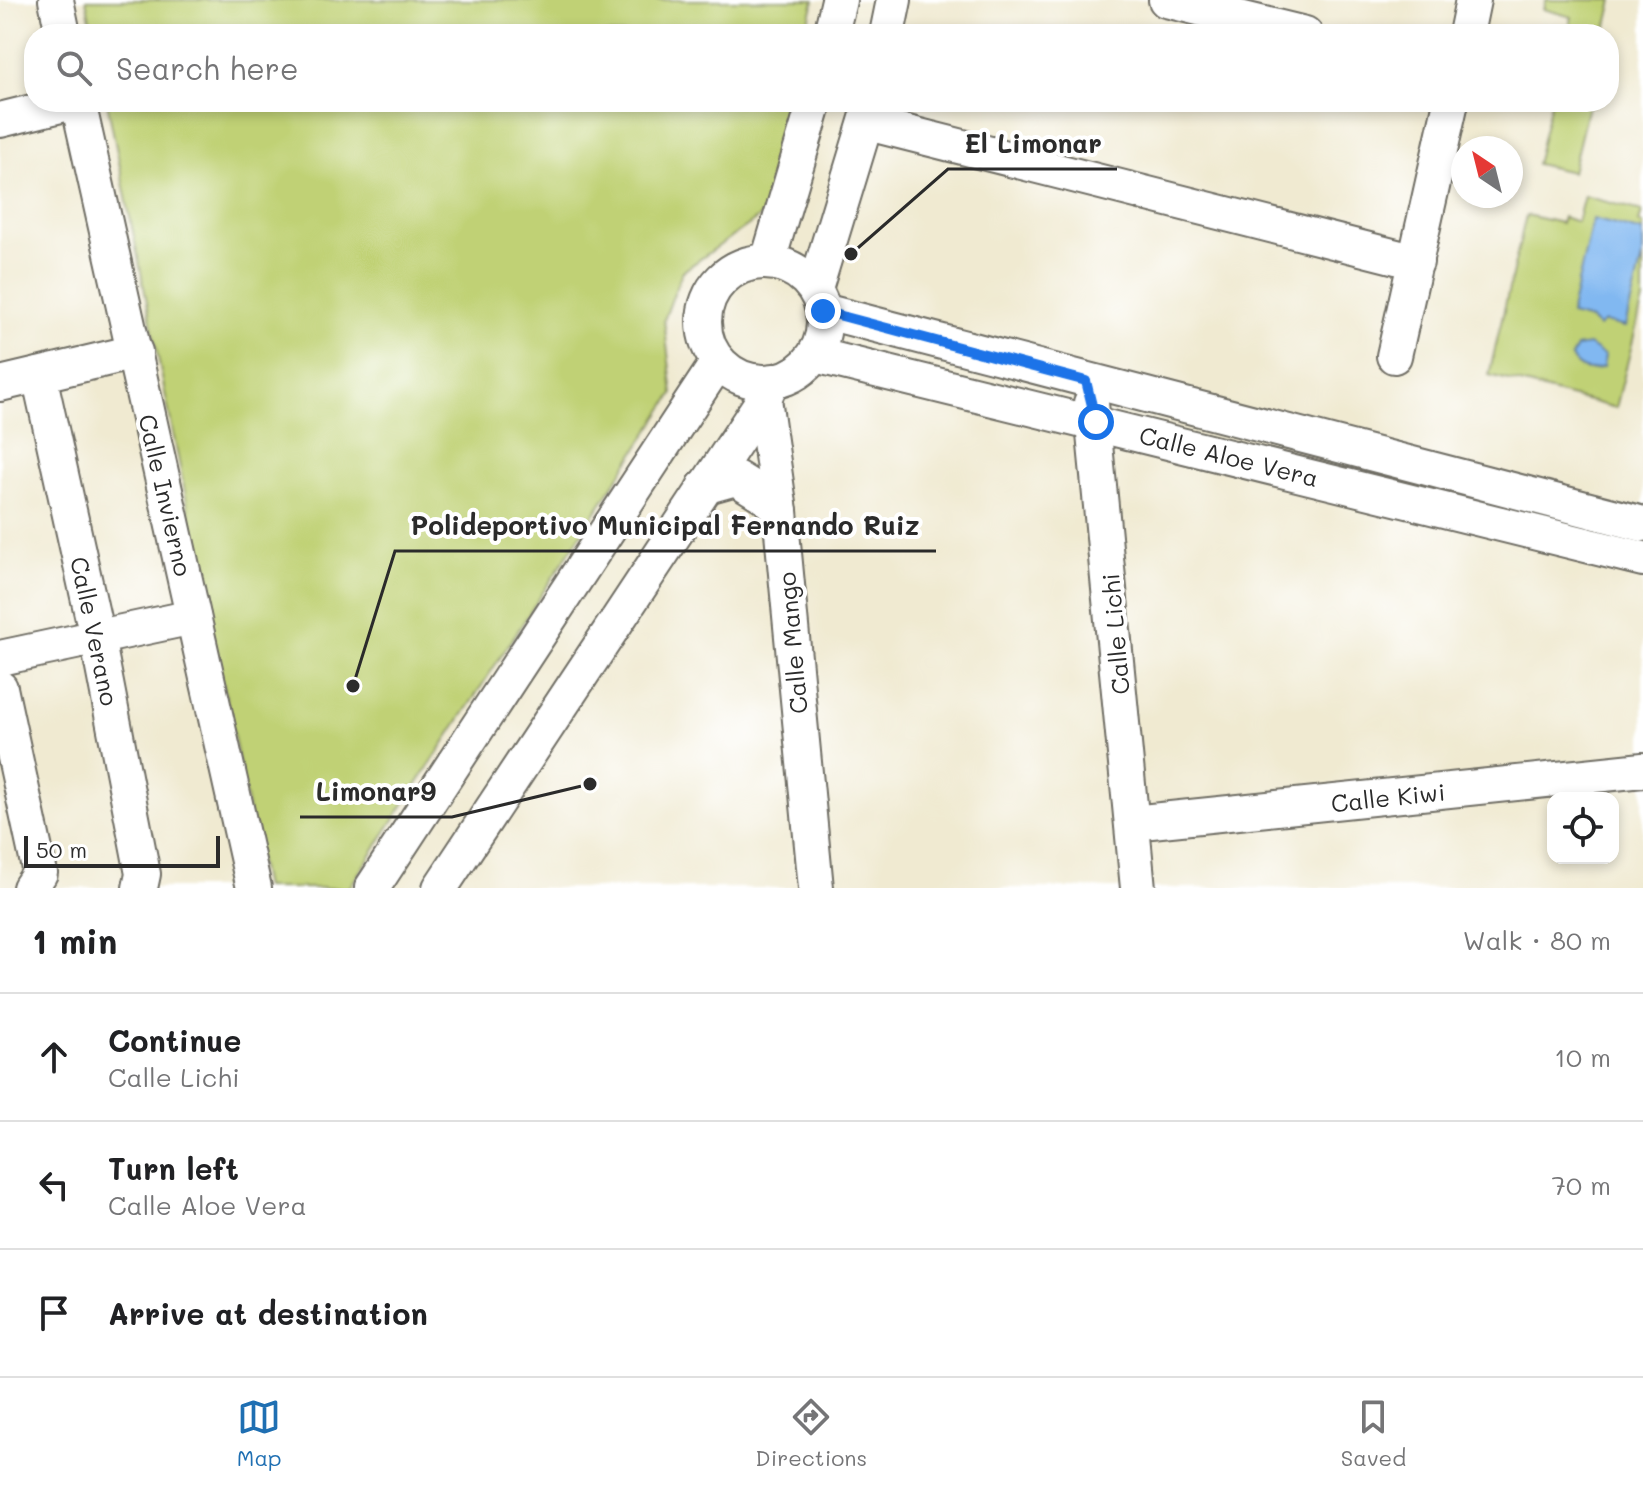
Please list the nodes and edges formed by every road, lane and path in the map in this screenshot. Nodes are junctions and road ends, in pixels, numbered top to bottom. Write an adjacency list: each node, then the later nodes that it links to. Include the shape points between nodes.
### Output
1 (56, 0): 6 (street)
2 (839, 0): 7 (street)
3 (894, 0): 8 (street)
4 (1166, 0): 9 (street)
5 (1473, 0): 10 (street)
6 (61, 24)
7 (833, 24)
8 (889, 24)
9 (1264, 24)
10 (1468, 24)
11 (34, 112): 16 (street)
12 (78, 112): 20 (street, Calle Invierno)
13 (812, 112): 17 (street)
14 (870, 112): 18 (street); 19 (street)
15 (1449, 112): 18 (street)
16 (0, 120)
17 (768, 261): 19 (street, via 795,270); 23 (street, via 724,276 709,295 703,318 706,342)
18 (1416, 262): 22 (street)
19 (819, 300): 21 (street, via 823,334); 25 (street, Calle Aloe Vera)
20 (135, 352): 24 (street); 33 (street, Calle Invierno)
21 (815, 355): 27 (street); 28 (street, Calle Aloe Vera)
22 (1394, 356)
23 (718, 362): 27 (street); 42 (street)
24 (39, 375): 26 (street); 34 (street, Calle Verano)
25 (1086, 381): 28 (street, Calle Lichi); 31 (street, Calle Aloe Vera)
26 (0, 384)
27 (768, 391): 29 (street); 30 (street, Calle Mango)
28 (1096, 422): 32 (street, Calle Aloe Vera); 38 (street, Calle Lichi)
29 (704, 487): 30 (street, via 736,478); 43 (street)
30 (780, 511): 44 (street, Calle Mango)
31 (1643, 524)
32 (1643, 559)
33 (193, 617): 34 (street); 41 (street, Calle Invierno)
34 (97, 637): 35 (street); 40 (street, Calle Verano, via 143,874)
35 (0, 658)
36 (0, 688): 39 (street, via 40,873)
37 (1643, 770): 38 (street, Calle Kiwi)
38 (1132, 823): 45 (street, Calle Lichi)
39 (30, 888)
40 (140, 888)
41 (254, 888)
42 (372, 888)
43 (440, 888)
44 (816, 888)
45 (1138, 888)

